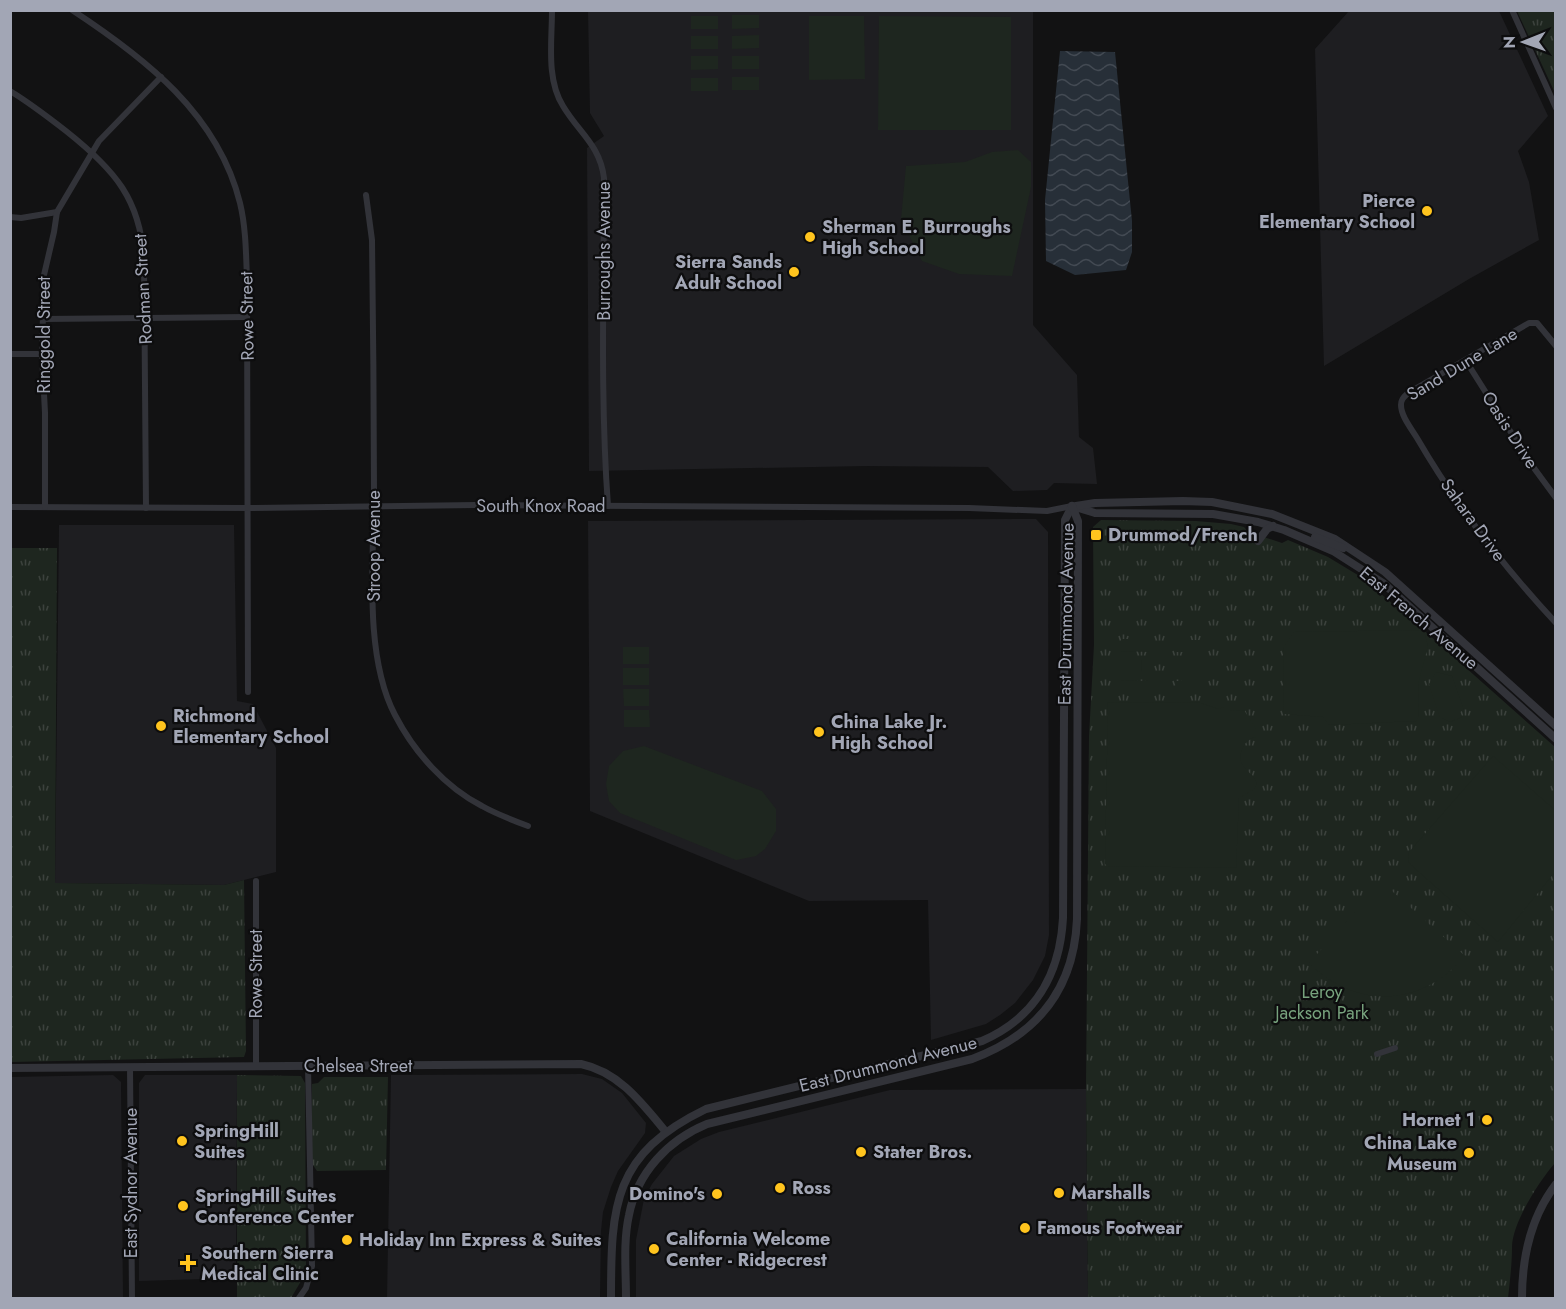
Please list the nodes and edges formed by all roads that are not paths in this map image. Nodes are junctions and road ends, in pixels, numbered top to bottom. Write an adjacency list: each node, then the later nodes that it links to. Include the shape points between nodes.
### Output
1 (72, 10): 4 (street, Rowe Street)
2 (552, 10): 21 (street, Burroughs Avenue, via 555,88 562,106 600,156 604,178)
3 (1512, 10): 6 (street)
4 (161, 77): 7 (street, Ringgold Street); 11 (street, Rowe Street, via 203,122 219,146 233,180 245,232)
5 (10, 91): 7 (street, Rodman Street)
6 (1556, 108)
7 (92, 151): 9 (street, Ringgold Street); 12 (street, Rodman Street, via 118,179 138,217 144,245)
8 (366, 195): 20 (street, Stroop Avenue, via 372,240)
9 (57, 212): 10 (street); 13 (street, Ringgold Street, via 44,275)
10 (10, 217)
11 (247, 317): 12 (street); 26 (street, Rowe Street)
12 (144, 319): 13 (street); 25 (street, Rodman Street)
13 (44, 320): 16 (street, Ringgold Street)
14 (1556, 346): 17 (street, Sand Dune Lane, via 1544,329 1533,322)
15 (10, 354): 16 (street)
16 (42, 354): 23 (street, Ringgold Street)
17 (1466, 361): 18 (street, Sand Dune Lane, via 1408,393 1402,400); 19 (street, Oasis Drive)
18 (1402, 410): 30 (street, Sahara Drive, via 1472,523)
19 (1556, 498)
20 (374, 506): 21 (street, South Knox Road); 26 (street, South Knox Road); 34 (street, Stroop Avenue, via 375,639 381,677 395,716 410,741 452,786 481,806)
21 (608, 506): 24 (street, South Knox Road, via 1047,511)
22 (10, 507): 23 (street, South Knox Road)
23 (45, 507): 25 (street, South Knox Road)
24 (1072, 507): 27 (street, East French Avenue, via 1095,513 1213,514); 29 (street, East French Avenue, via 1183,501 1235,505 1305,525); 42 (street, East Drummond Avenue, via 1065,520 1063,932 1056,965 1040,995 1012,1024 982,1041 706,1109); 43 (street, East Drummond Avenue, via 1078,521 1077,919 1074,952 1060,988 1026,1030 987,1053 707,1124)
25 (146, 508): 26 (street, South Knox Road)
26 (249, 508): 31 (street, Rowe Street)
27 (1272, 527): 28 (street); 29 (street, via 1283,524); 33 (street, East French Avenue, via 1333,551 1383,583)
28 (1258, 541)
29 (1364, 557): 32 (street, East French Avenue)
30 (1556, 623)
31 (248, 692)
32 (1556, 726)
33 (1556, 738)
34 (528, 826)
35 (256, 881): 40 (street, Rowe Street)
36 (1395, 1048): 37 (street)
37 (1377, 1054)
38 (308, 1066): 40 (street, Chelsea Street); 42 (street, Chelsea Street, via 580,1064 620,1081); 46 (street, via 312,1266)
39 (130, 1067): 40 (street, Chelsea Street); 41 (street, Chelsea Street); 45 (street, East Sydnor Avenue)
40 (256, 1067)
41 (10, 1068)
42 (666, 1132): 43 (street, Chelsea Street); 47 (street, East Drummond Avenue, via 641,1156 619,1198 611,1238)
43 (674, 1143): 48 (street, East Drummond Avenue, via 642,1179 629,1212)
44 (1556, 1184): 49 (street, via 1542,1205 1529,1238 1523,1263)
45 (132, 1299)
46 (299, 1299)
47 (611, 1299)
48 (626, 1299)
49 (1522, 1299)

